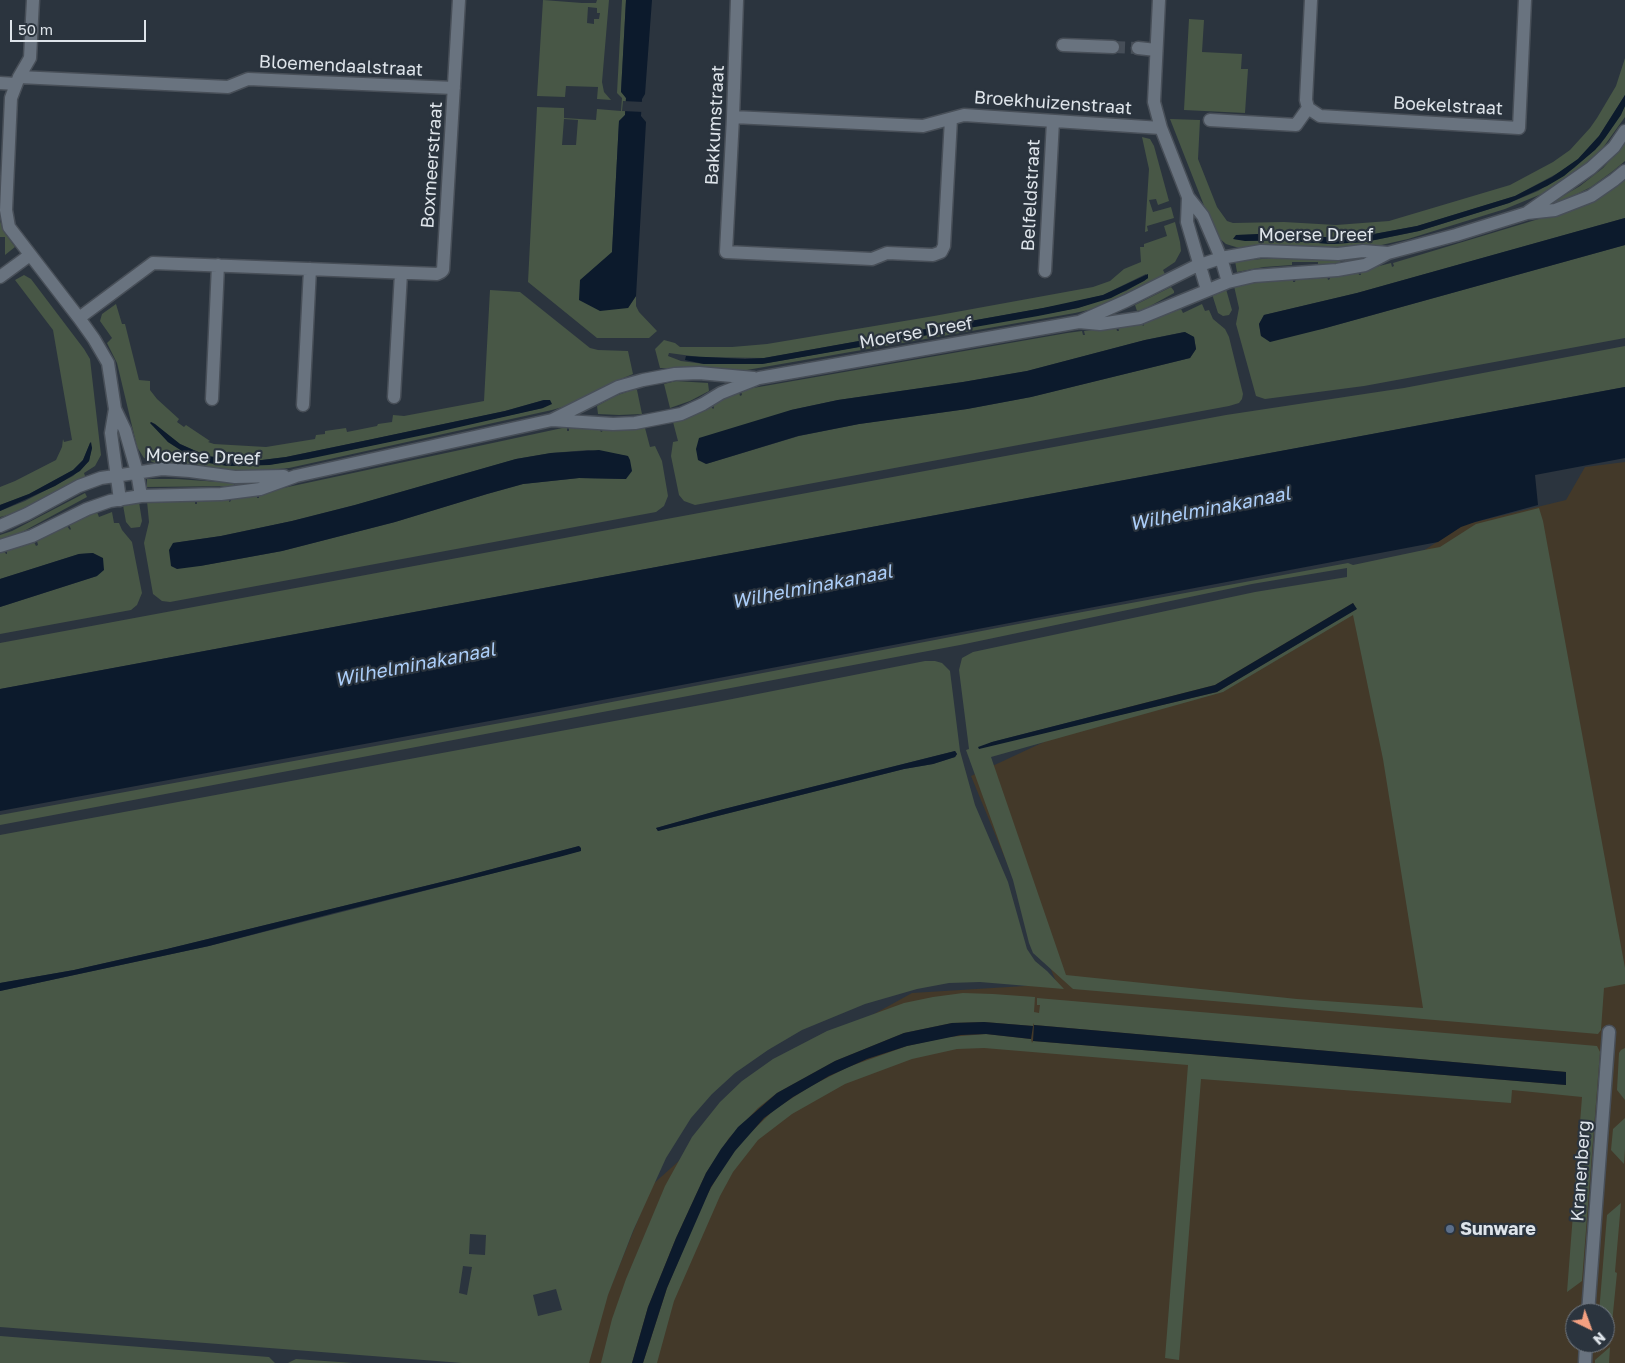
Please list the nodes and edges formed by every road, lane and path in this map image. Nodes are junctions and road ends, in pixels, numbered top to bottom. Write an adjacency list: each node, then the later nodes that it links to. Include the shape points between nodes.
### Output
1 (32, 0): 11 (street, via 30,58)
2 (459, 0): 13 (street, Boxmeerstraat)
3 (737, 0): 15 (street, Bakkumstraat)
4 (1159, 0): 10 (street)
5 (1311, 0): 14 (street)
6 (1525, 0): 14 (street, Boekelstraat, via 1519,128 1320,116)
7 (1063, 45): 8 (street)
8 (1113, 48)
9 (1138, 48): 10 (street)
10 (1156, 50): 19 (street, via 1154,102)
11 (18, 81): 12 (street, Bloemendaalstraat); 13 (street, Bloemendaalstraat, via 228,87 248,79); 25 (street, via 11,98 6,210 9,228)
12 (0, 83)
13 (454, 88): 31 (street, Boxmeerstraat, via 443,270 437,274)
14 (1308, 108): 17 (street, via 1296,125)
15 (733, 117): 16 (street, Broekhuizenstraat, via 923,126); 16 (street, Bakkumstraat, via 726,252 872,259 887,253 933,255 941,252 944,246)
16 (951, 119): 18 (street, Broekhuizenstraat, via 964,115)
17 (1210, 120)
18 (1052, 121): 19 (street, Broekhuizenstraat); 30 (street, Belfeldstraat)
19 (1162, 128): 22 (street)
20 (1625, 131): 23 (street, Moerse Dreef, via 1614,147 1591,168)
21 (1625, 171): 23 (street, Moerse Dreef, via 1591,196 1555,210)
22 (1188, 197): 26 (street, via 1203,216); 28 (street, via 1187,222)
23 (1527, 213): 24 (street, Moerse Dreef)
24 (1388, 254): 26 (street, Moerse Dreef, via 1261,251); 33 (street, Moerse Dreef, via 1364,265 1337,270 1254,276)
25 (30, 255): 32 (street); 35 (street)
26 (1221, 258): 28 (street, Moerse Dreef); 33 (street)
27 (218, 265): 29 (street); 35 (street, via 152,263); 39 (street)
28 (1200, 265): 34 (street); 36 (street, Moerse Dreef)
29 (310, 269): 31 (street); 40 (street)
30 (1045, 272)
31 (401, 273): 38 (street)
32 (0, 276)
33 (1228, 282): 34 (street, Moerse Dreef)
34 (1207, 290): 36 (street, Moerse Dreef, via 1140,318 1100,324)
35 (79, 318): 41 (street, via 108,363)
36 (1079, 322): 37 (street, Moerse Dreef)
37 (759, 378): 42 (street, Moerse Dreef, via 681,414 635,424); 42 (street, Moerse Dreef, via 699,373 654,378 618,387)
38 (394, 397)
39 (212, 399)
40 (303, 405)
41 (115, 409): 43 (street, via 125,430); 44 (street, via 111,433)
42 (552, 420): 45 (street, Moerse Dreef)
43 (137, 472): 44 (street, Moerse Dreef); 45 (street, Moerse Dreef, via 162,469 235,477); 46 (street)
44 (116, 476): 47 (street); 48 (street, Moerse Dreef, via 79,486)
45 (296, 476): 46 (street, Moerse Dreef, via 260,488 221,494)
46 (141, 496): 47 (street, Moerse Dreef)
47 (120, 500): 49 (street, Moerse Dreef, via 87,509 32,536)
48 (0, 526)
49 (0, 546)
50 (1609, 1032): 51 (street, Kranenberg)
51 (1589, 1303)

